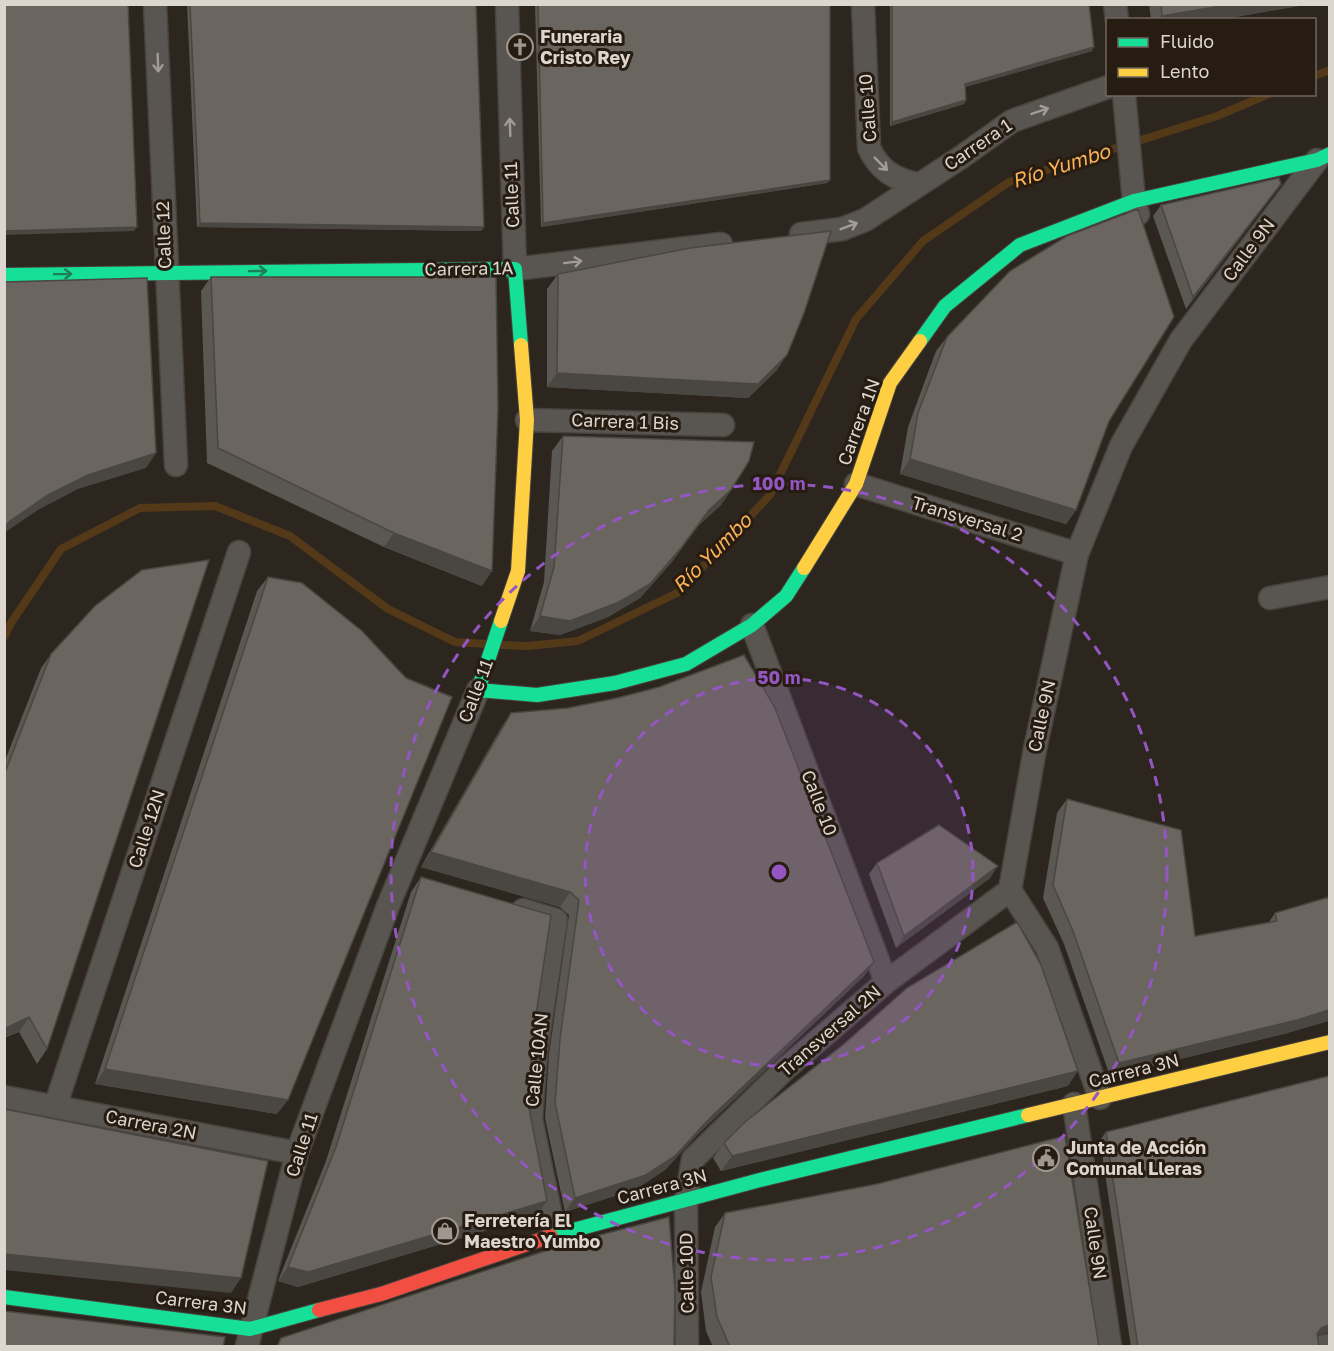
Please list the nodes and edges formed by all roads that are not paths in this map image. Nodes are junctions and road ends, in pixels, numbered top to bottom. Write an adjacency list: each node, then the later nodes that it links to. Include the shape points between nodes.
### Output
1 (155, 4): 13 (street, Calle 12, one-way to 13)
2 (507, 4): 12 (street, Calle 11, one-way to 2)
3 (863, 4): 7 (street, Calle 10, one-way to 7, via 869,148 874,159 898,180)
4 (1106, 87): 7 (street, Carrera 1, one-way to 4, via 1012,121)
5 (1124, 100): 8 (street)
6 (1323, 157): 8 (street, Carrera 1N); 16 (street, Calle 9N)
7 (918, 184): 10 (street, one-way to 7, via 842,229 865,220)
8 (1134, 201): 9 (street); 20 (street, Carrera 1N, via 1020,245 945,306 890,383)
9 (1145, 233)
10 (784, 236)
11 (737, 242): 12 (street, Carrera 1A, one-way to 11)
12 (514, 269): 13 (street, Carrera 1A, one-way to 12); 17 (street, Calle 11)
13 (166, 272): 14 (street, Carrera 1A, one-way to 13); 19 (street, Calle 12)
14 (4, 275)
15 (1174, 319): 16 (street)
16 (1181, 340): 22 (street, Calle 9N, via 1121,446)
17 (527, 420): 18 (street, Carrera 1 Bis); 26 (street, Calle 11, via 518,571)
18 (723, 425)
19 (176, 465)
20 (856, 484): 22 (street, Transversal 2); 25 (street, Carrera 1N, via 786,596)
21 (238, 552): 36 (street, Calle 12N)
22 (1077, 554): 29 (street, Calle 9N, via 1035,749)
23 (1329, 587): 24 (street)
24 (1270, 598)
25 (752, 625): 26 (street, Carrera 1N, via 686,664 615,683 537,695); 31 (street, Calle 10)
26 (479, 687): 27 (street, Calle 11)
27 (400, 875): 28 (street); 37 (street, Calle 11)
28 (423, 881)
29 (1010, 890): 31 (street, Transversal 2N); 34 (street, via 1047,948)
30 (500, 904): 39 (street, Calle 10AN, via 556,920 536,1052 531,1119)
31 (886, 982): 38 (street, Transversal 2N, via 785,1069 693,1159)
32 (1329, 1042): 34 (street, Carrera 3N)
33 (4, 1097): 36 (street, Carrera 2N)
34 (1100, 1098): 35 (street, Carrera 3N)
35 (1074, 1104): 38 (street, Carrera 3N); 45 (street, Calle 9N)
36 (55, 1107): 37 (street, Carrera 2N)
37 (297, 1153): 41 (street, Calle 11)
38 (686, 1199): 39 (street, Carrera 3N); 42 (street, Calle 10D)
39 (555, 1235): 41 (street, Carrera 3N)
40 (4, 1297): 41 (street, Carrera 3N)
41 (249, 1338)
42 (689, 1345)
43 (1329, 1345): 44 (street)
44 (1324, 1346)
45 (1110, 1347)

